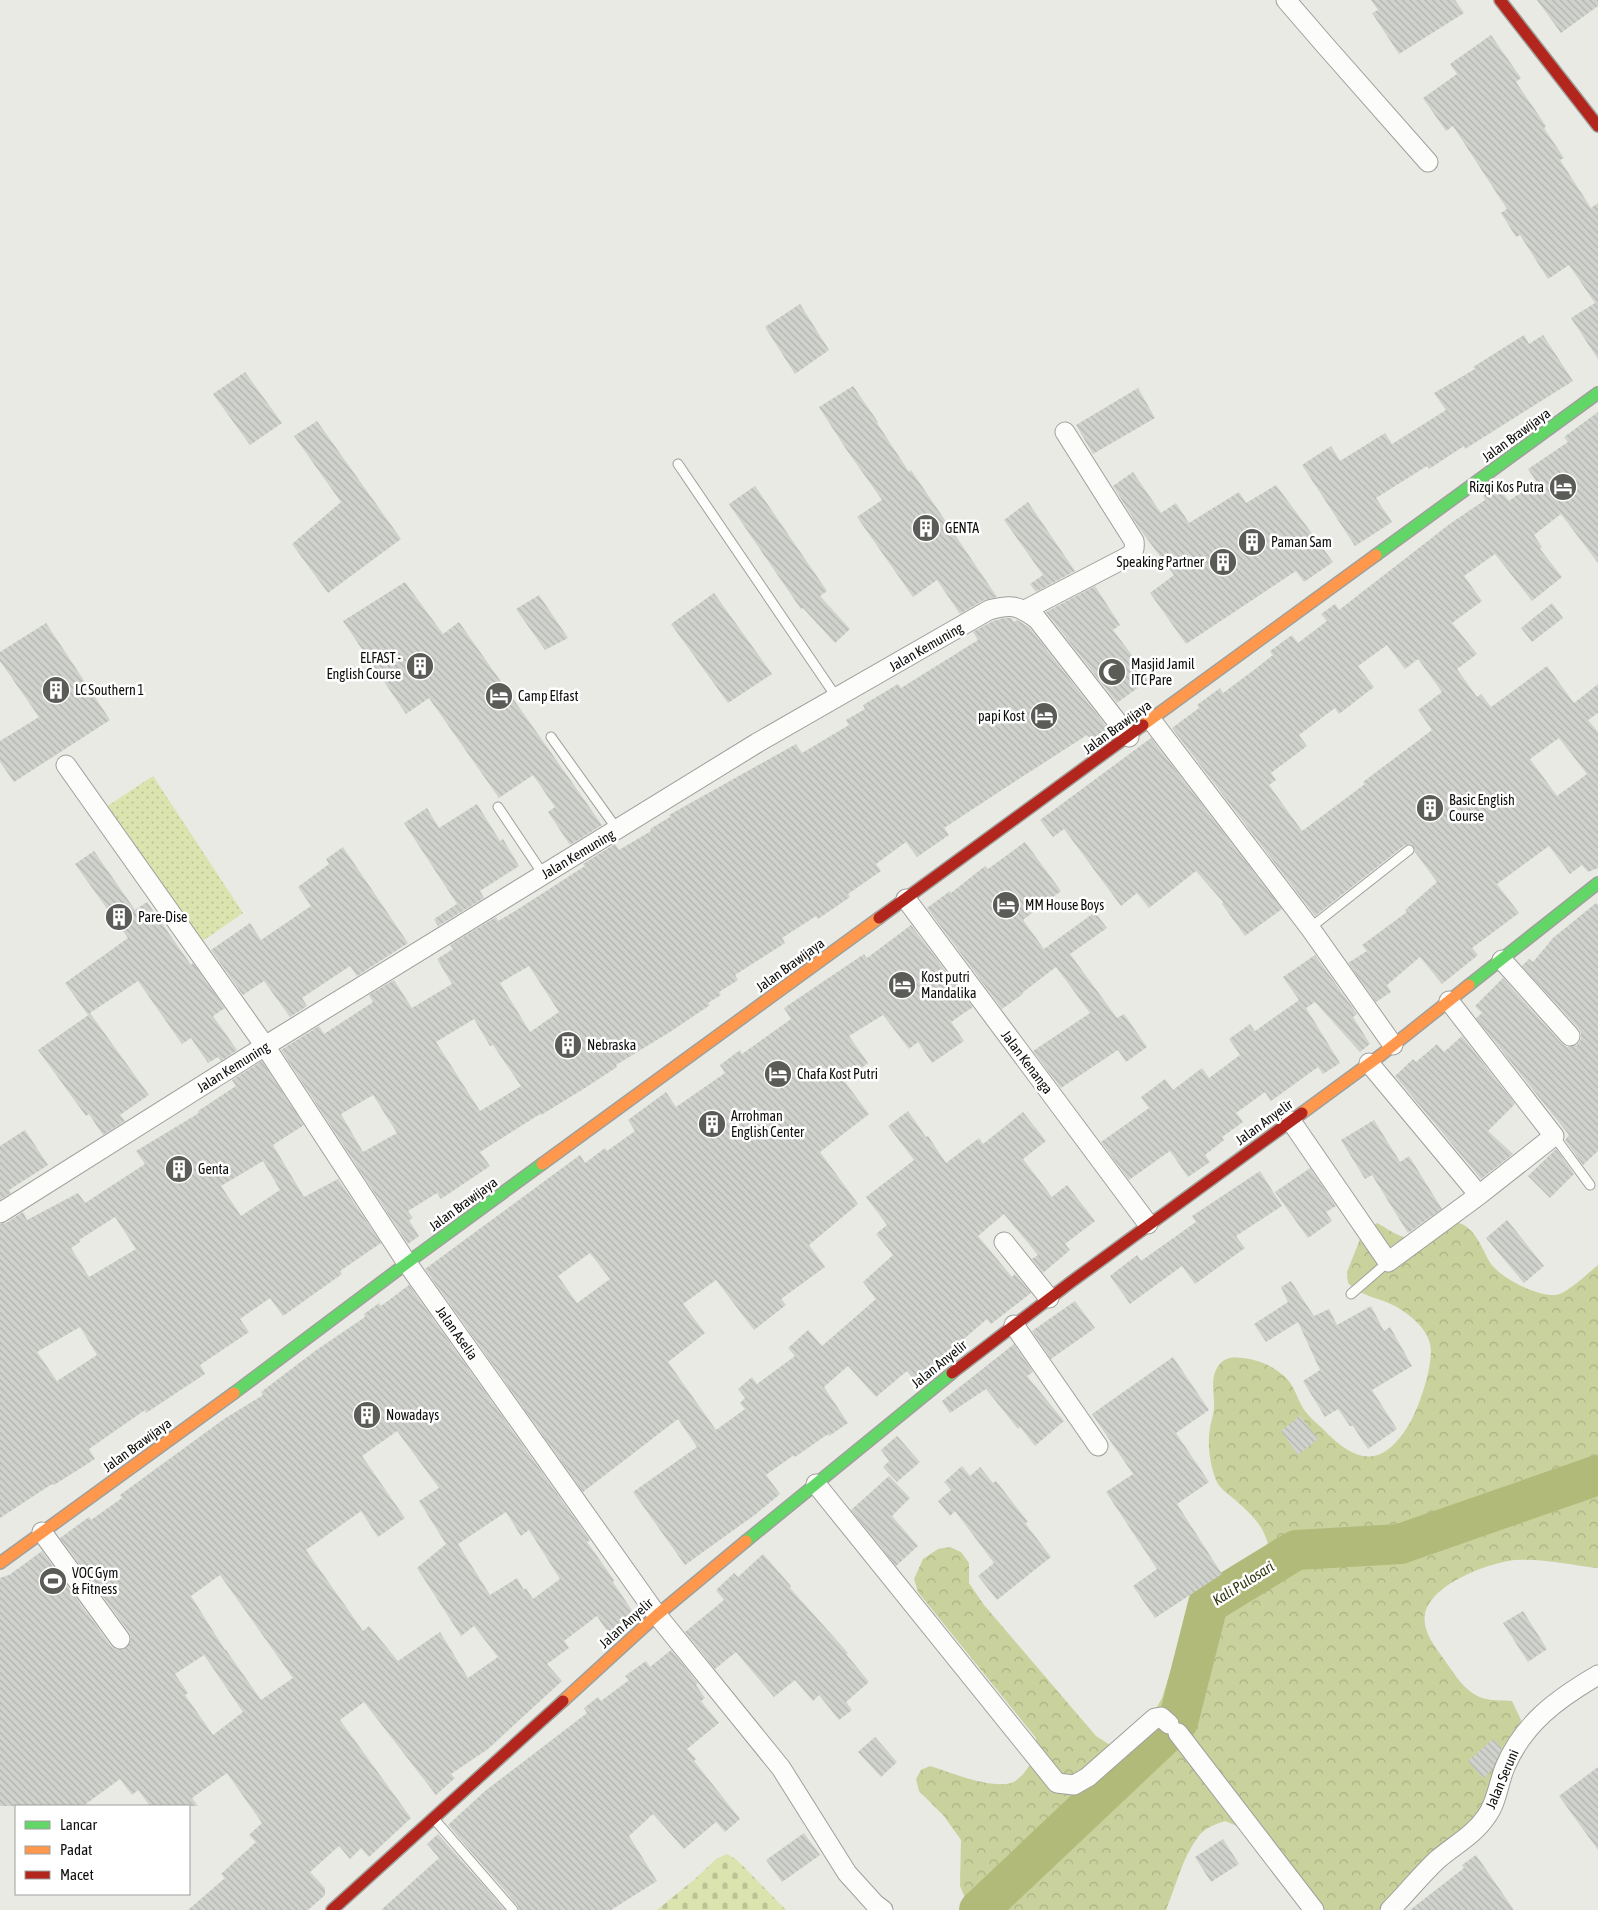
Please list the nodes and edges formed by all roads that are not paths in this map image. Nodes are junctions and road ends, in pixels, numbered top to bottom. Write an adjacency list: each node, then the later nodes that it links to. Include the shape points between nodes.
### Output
1 (1286, 0): 4 (street)
2 (1500, 0): 3 (main road)
3 (1598, 126)
4 (1428, 162)
5 (1598, 393): 10 (main road, Jalan Brawijaya)
6 (1065, 432): 8 (street, via 1135,547 1132,554)
7 (678, 464): 9 (lane)
8 (1025, 610): 9 (street, Jalan Kemuning, via 1009,605 990,610); 12 (street, via 1037,619)
9 (837, 698): 15 (street, Jalan Kemuning)
10 (1152, 721): 12 (main road, Jalan Brawijaya); 20 (street)
11 (551, 737): 15 (lane)
12 (1129, 737): 19 (main road, Jalan Brawijaya)
13 (66, 765): 25 (street, Jalan Aselia)
14 (498, 807): 17 (lane)
15 (617, 829): 17 (street, Jalan Kemuning)
16 (1409, 850): 20 (lane)
17 (544, 874): 25 (street, Jalan Kemuning)
18 (1598, 883): 21 (main road, Jalan Anyelir)
19 (906, 899): 32 (street, Jalan Kenanga); 35 (main road, Jalan Brawijaya)
20 (1310, 928): 24 (street)
21 (1502, 960): 22 (main road, Jalan Anyelir); 23 (street)
22 (1449, 1001): 24 (main road, Jalan Anyelir); 28 (street)
23 (1570, 1036)
24 (1393, 1045): 26 (main road, Jalan Anyelir)
25 (266, 1046): 31 (street, Jalan Kemuning); 35 (street, Jalan Aselia)
26 (1369, 1063): 27 (main road, Jalan Anyelir); 30 (street)
27 (1291, 1121): 32 (main road, Jalan Anyelir); 34 (street)
28 (1554, 1136): 29 (lane); 30 (street)
29 (1590, 1185)
30 (1479, 1195): 34 (street)
31 (0, 1213)
32 (1148, 1224): 37 (main road, Jalan Anyelir)
33 (1004, 1242): 37 (street)
34 (1388, 1262): 36 (lane)
35 (407, 1263): 41 (main road, Jalan Brawijaya); 43 (street, Jalan Aselia)
36 (1351, 1294)
37 (1049, 1298): 38 (main road, Jalan Anyelir)
38 (1014, 1325): 39 (street); 40 (main road, Jalan Anyelir)
39 (1098, 1446)
40 (816, 1484): 43 (main road, Jalan Anyelir); 50 (street, via 1058,1783 1074,1785 1088,1777 1155,1718 1161,1717)
41 (42, 1532): 42 (main road, Jalan Brawijaya); 44 (street)
42 (0, 1563)
43 (657, 1615): 46 (main road, Jalan Anyelir); 49 (street, Jalan Aselia, via 781,1768 847,1873)
44 (120, 1639)
45 (1598, 1675): 51 (street, Jalan Seruni, via 1542,1713 1520,1738 1486,1817 1436,1861)
46 (434, 1818): 47 (main road, Jalan Anyelir); 48 (lane)
47 (332, 1910)
48 (513, 1910)
49 (883, 1910)
50 (1314, 1910)
51 (1390, 1910)

